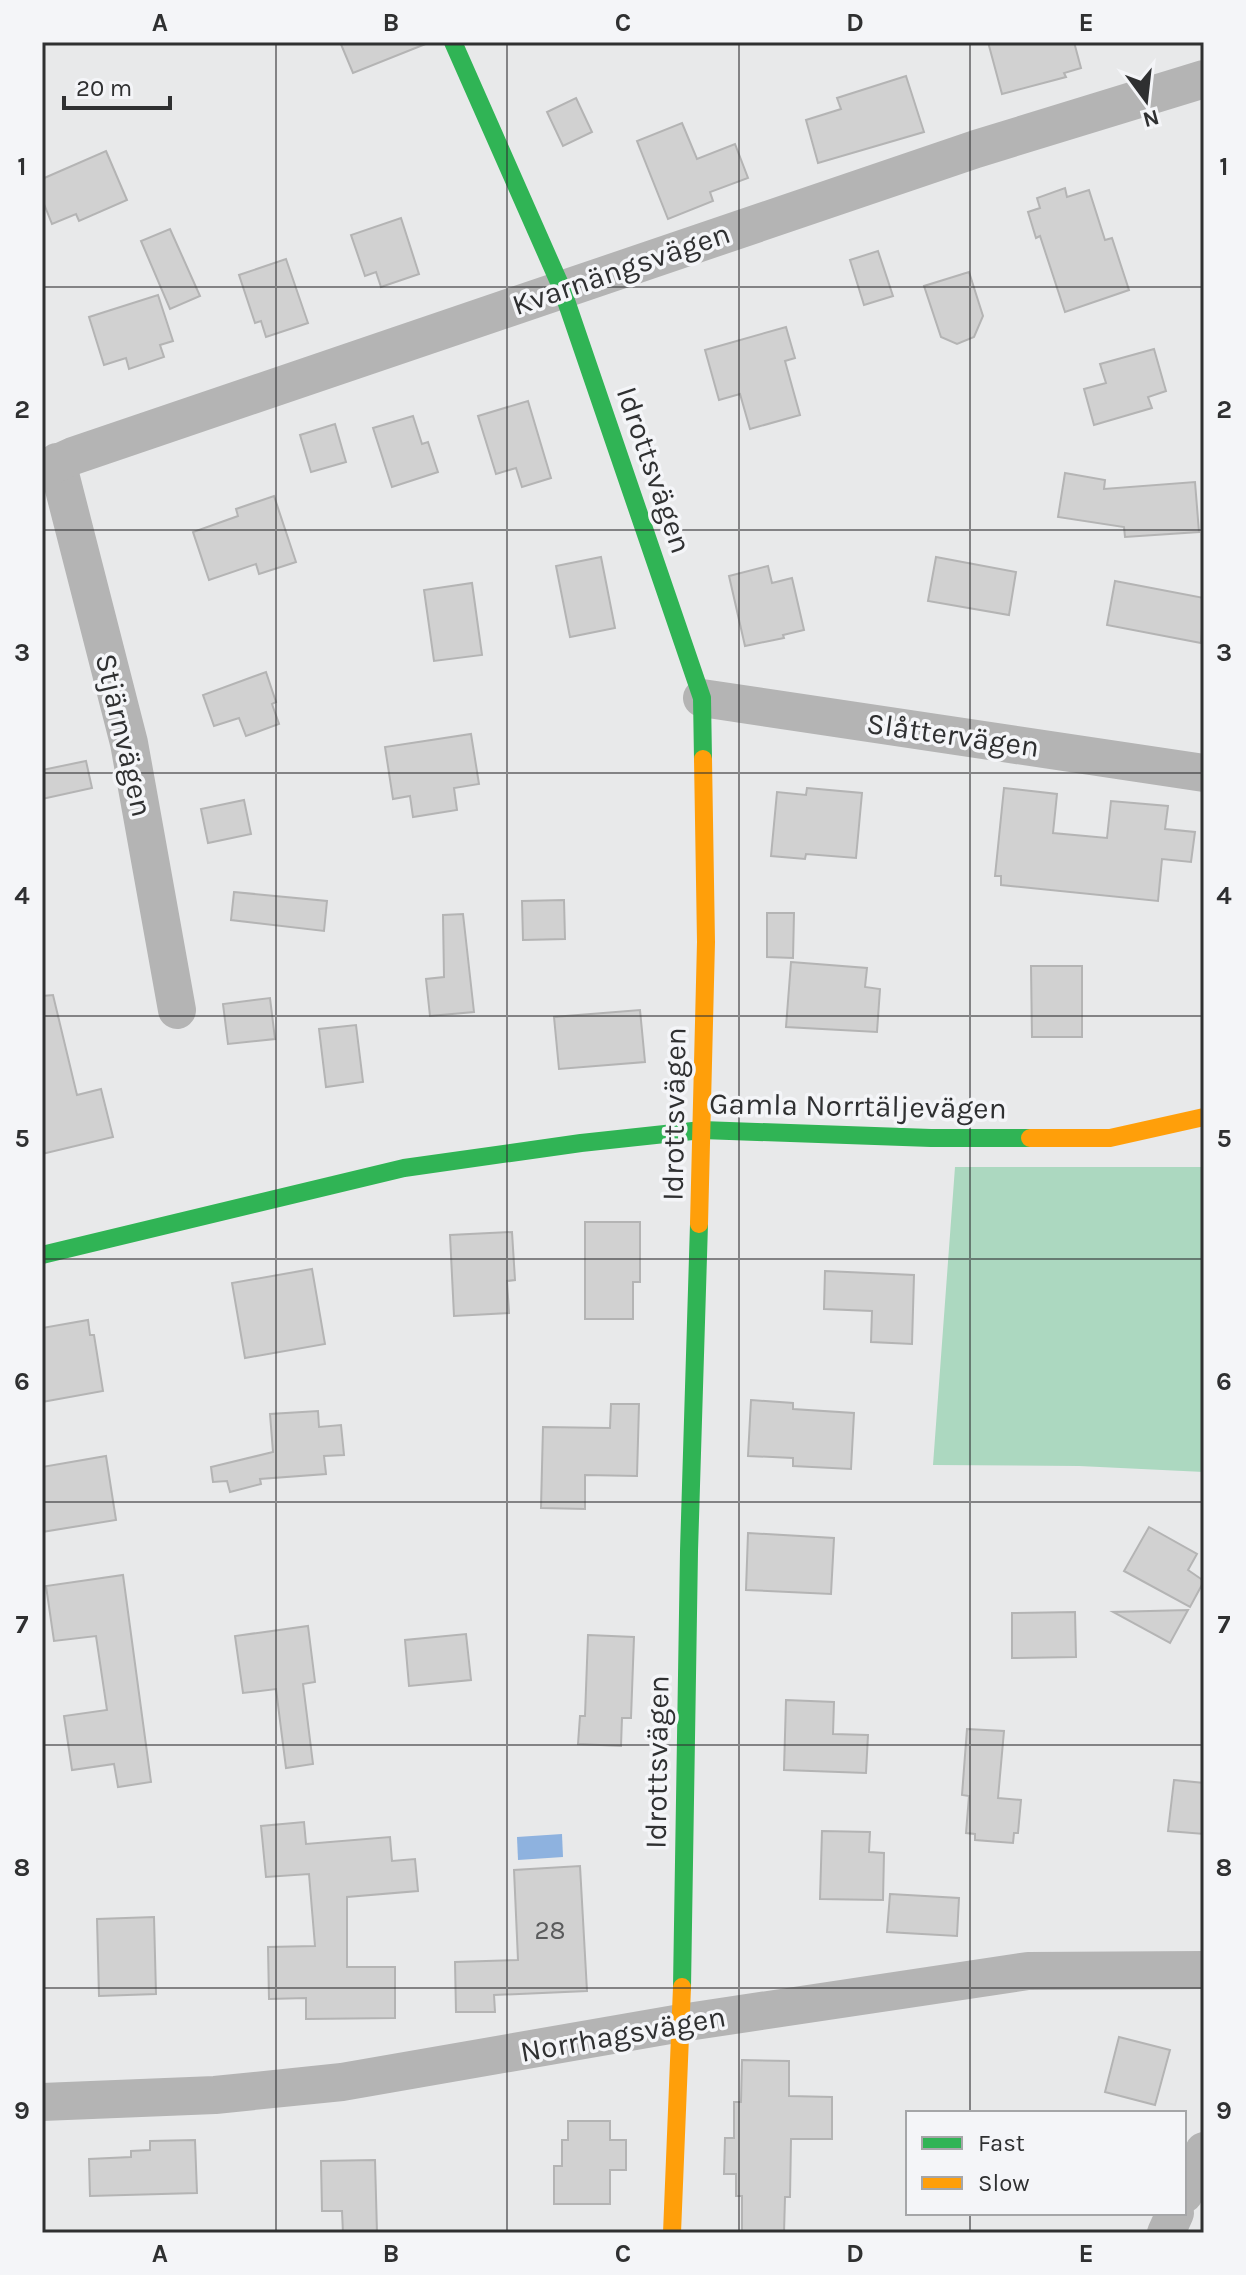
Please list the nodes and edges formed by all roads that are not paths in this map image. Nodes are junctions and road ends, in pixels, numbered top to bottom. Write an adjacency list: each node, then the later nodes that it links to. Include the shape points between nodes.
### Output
1 (453, 42): 3 (street, Idrottsvägen)
2 (1204, 79): 3 (street, Kvarnängsvägen, via 976,149)
3 (562, 289): 4 (street, Kvarnängsvägen); 5 (street, Idrottsvägen)
4 (49, 466): 7 (street, Stjärnvägen, via 129,743)
5 (702, 698): 6 (street, Slåttervägen); 9 (street, Idrottsvägen)
6 (1204, 773)
7 (177, 1010)
8 (1204, 1117): 9 (street, Gamla Norrtäljevägen, via 1110,1138)
9 (702, 1130): 10 (street, Gamla Norrtäljevägen, via 404,1168); 12 (street, Idrottsvägen)
10 (42, 1255)
11 (1204, 1970): 12 (street, Norrhagsvägen, via 1028,1971)
12 (681, 2023): 13 (street, Norrhagsvägen, via 342,2082 215,2095); 16 (street, Idrottsvägen)
13 (42, 2102)
14 (1204, 2151): 15 (street)
15 (1186, 2190)
16 (672, 2233)

